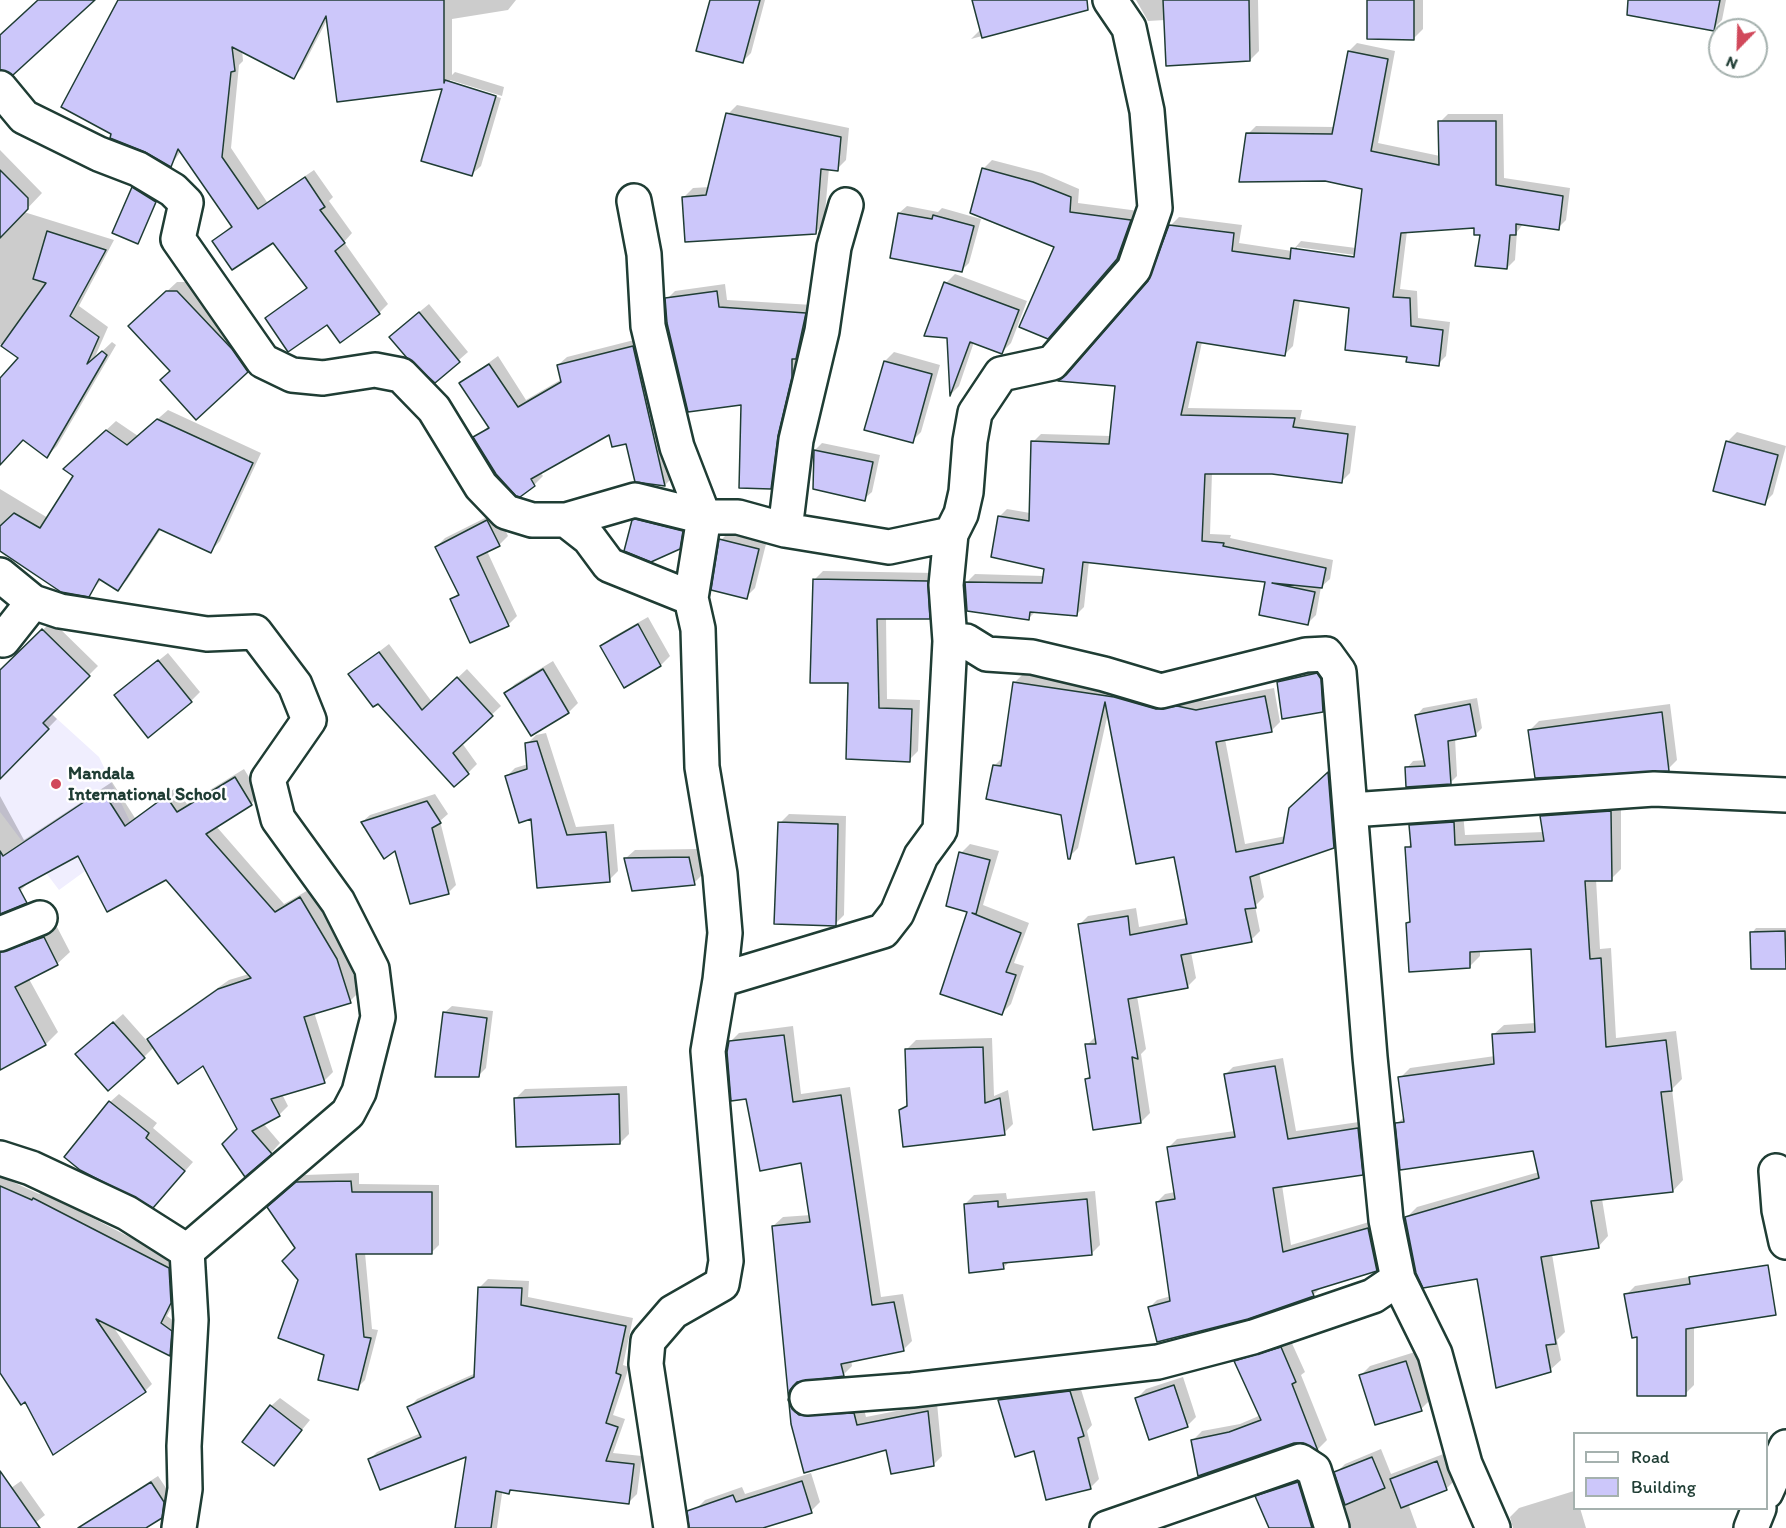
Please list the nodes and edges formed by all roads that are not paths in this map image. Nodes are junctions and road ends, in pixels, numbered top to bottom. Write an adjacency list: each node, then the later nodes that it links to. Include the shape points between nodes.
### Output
1 (1110, 0): 8 (street, via 1129,28 1138,63 1147,111 1155,208 1134,269 1052,363 1001,374 975,413 966,492)
2 (0, 88): 6 (street, via 24,117 138,169 173,190 186,203 178,239 263,361 292,375 323,378 375,370 402,375 434,410 481,486 506,512 532,520)
3 (634, 201): 5 (street, via 644,254 648,326 676,447)
4 (846, 205): 7 (street, via 796,440)
5 (704, 517): 6 (street, via 635,500); 7 (street, via 738,517); 10 (street)
6 (566, 520): 10 (street, via 589,538 609,565)
7 (785, 530): 8 (street, via 890,548)
8 (951, 534): 13 (street, via 946,585)
9 (0, 575): 11 (street)
10 (692, 598): 18 (street, via 698,629 702,767 720,874 725,933)
11 (33, 602): 12 (street); 22 (street, via 60,611 207,634 255,632 296,685 309,720 268,779 278,819 338,902 372,969 378,1017 359,1092 348,1113)
12 (3, 640)
13 (950, 641): 15 (street, via 966,641 987,654 1032,657 1161,691 1305,655 1326,654 1339,672); 18 (street, via 940,830 921,856 897,913 882,931)
14 (1786, 795): 15 (street, via 1654,789)
15 (1351, 810): 23 (street, via 1386,1220)
16 (40, 918): 17 (street)
17 (0, 934)
18 (720, 980): 29 (street, via 708,1051 726,1261 722,1284 673,1312 648,1341 646,1364)
19 (0, 1158): 22 (street, via 31,1168 127,1213)
20 (1776, 1172): 21 (street)
21 (1786, 1242)
22 (186, 1251): 28 (street, via 191,1320 185,1490)
23 (1398, 1279): 24 (street, via 1373,1296 1254,1336 1158,1362); 32 (street, via 1435,1354 1465,1464)
24 (807, 1398)
25 (1786, 1447): 26 (street)
26 (1768, 1490)
27 (1760, 1510): 33 (street)
28 (179, 1528)
29 (671, 1528)
30 (1107, 1528): 31 (street, via 1300,1461 1314,1470)
31 (1332, 1528)
32 (1493, 1528)
33 (1751, 1528)

